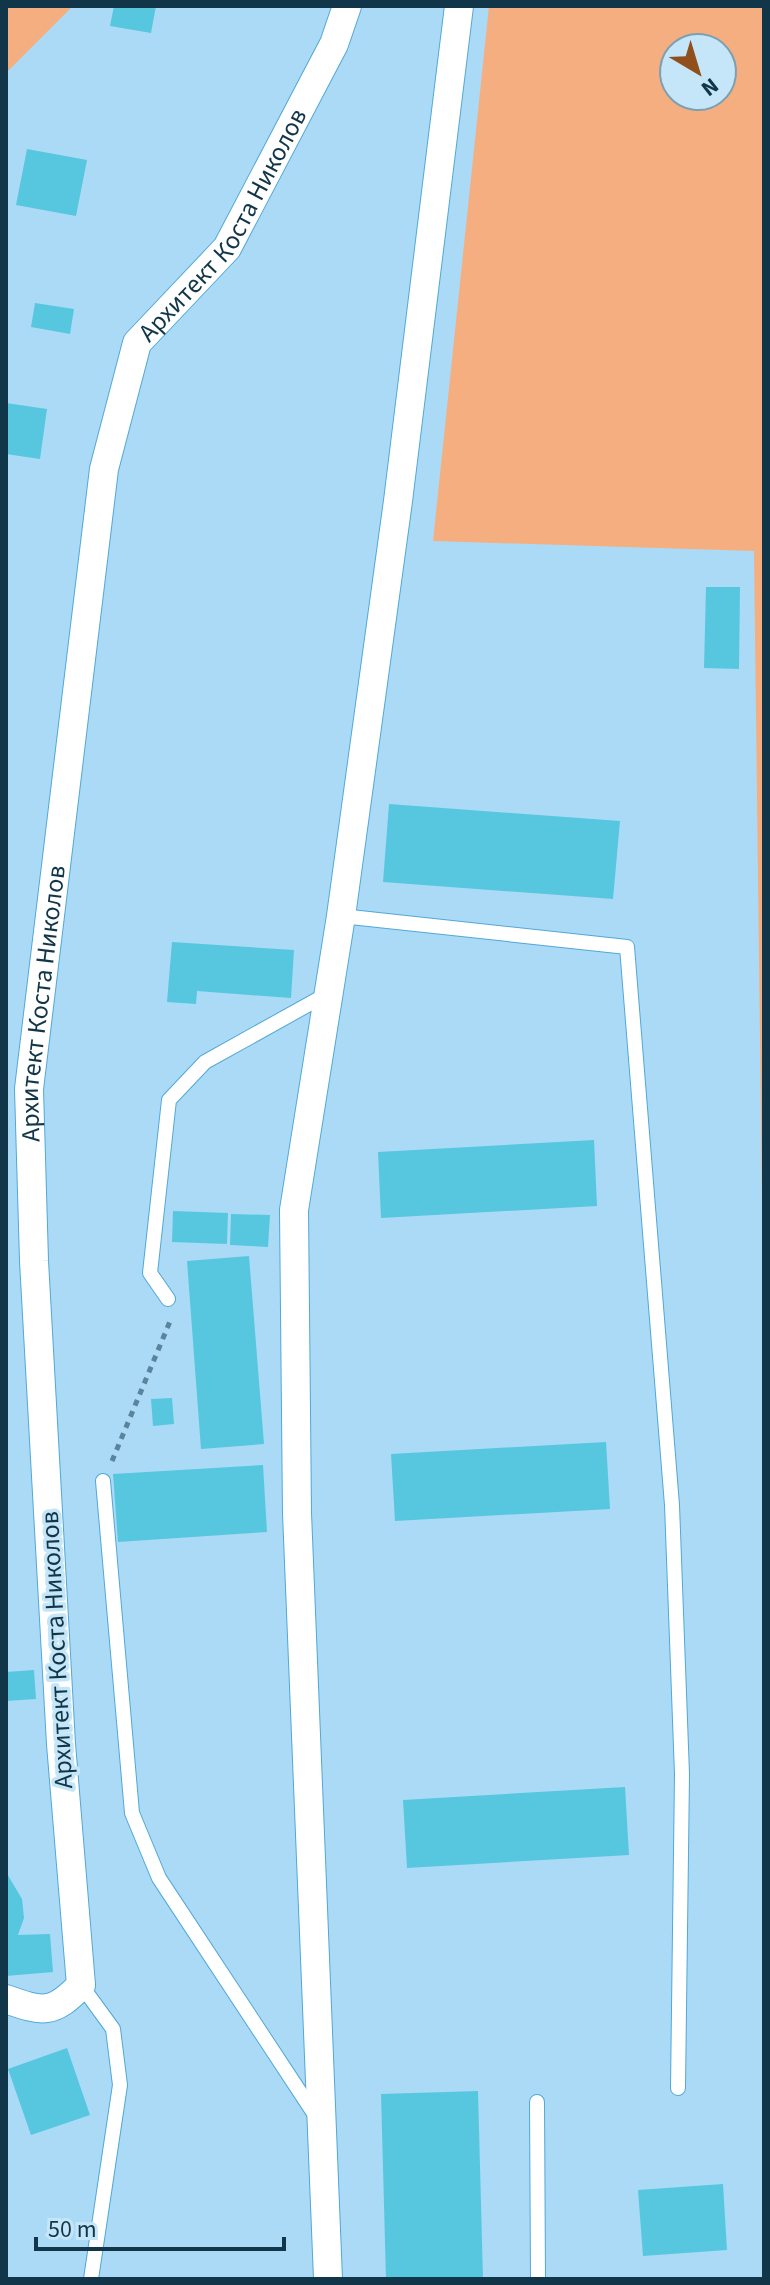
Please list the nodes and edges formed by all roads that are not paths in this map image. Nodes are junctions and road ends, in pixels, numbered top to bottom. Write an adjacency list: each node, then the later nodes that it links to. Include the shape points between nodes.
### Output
1 (347, 6): 7 (street, Архитект Коста Николов, via 334,44 227,248 137,343 104,469 29,1089 60,1729)
2 (459, 6): 3 (street)
3 (341, 916): 4 (street); 9 (lane, via 627,947 672,1505 682,1774)
4 (329, 993): 5 (lane, via 205,1062 169,1100 150,1273); 11 (street, via 294,1210 297,1513)
5 (168, 1299)
6 (103, 1481): 11 (lane, via 132,1813 159,1878)
7 (81, 1985): 8 (street, via 65,2002 40,2011); 12 (lane, via 113,2029 120,2085)
8 (6, 1999)
9 (678, 2088)
10 (537, 2102): 14 (lane)
11 (322, 2125): 13 (street)
12 (91, 2279)
13 (328, 2279)
14 (538, 2279)

